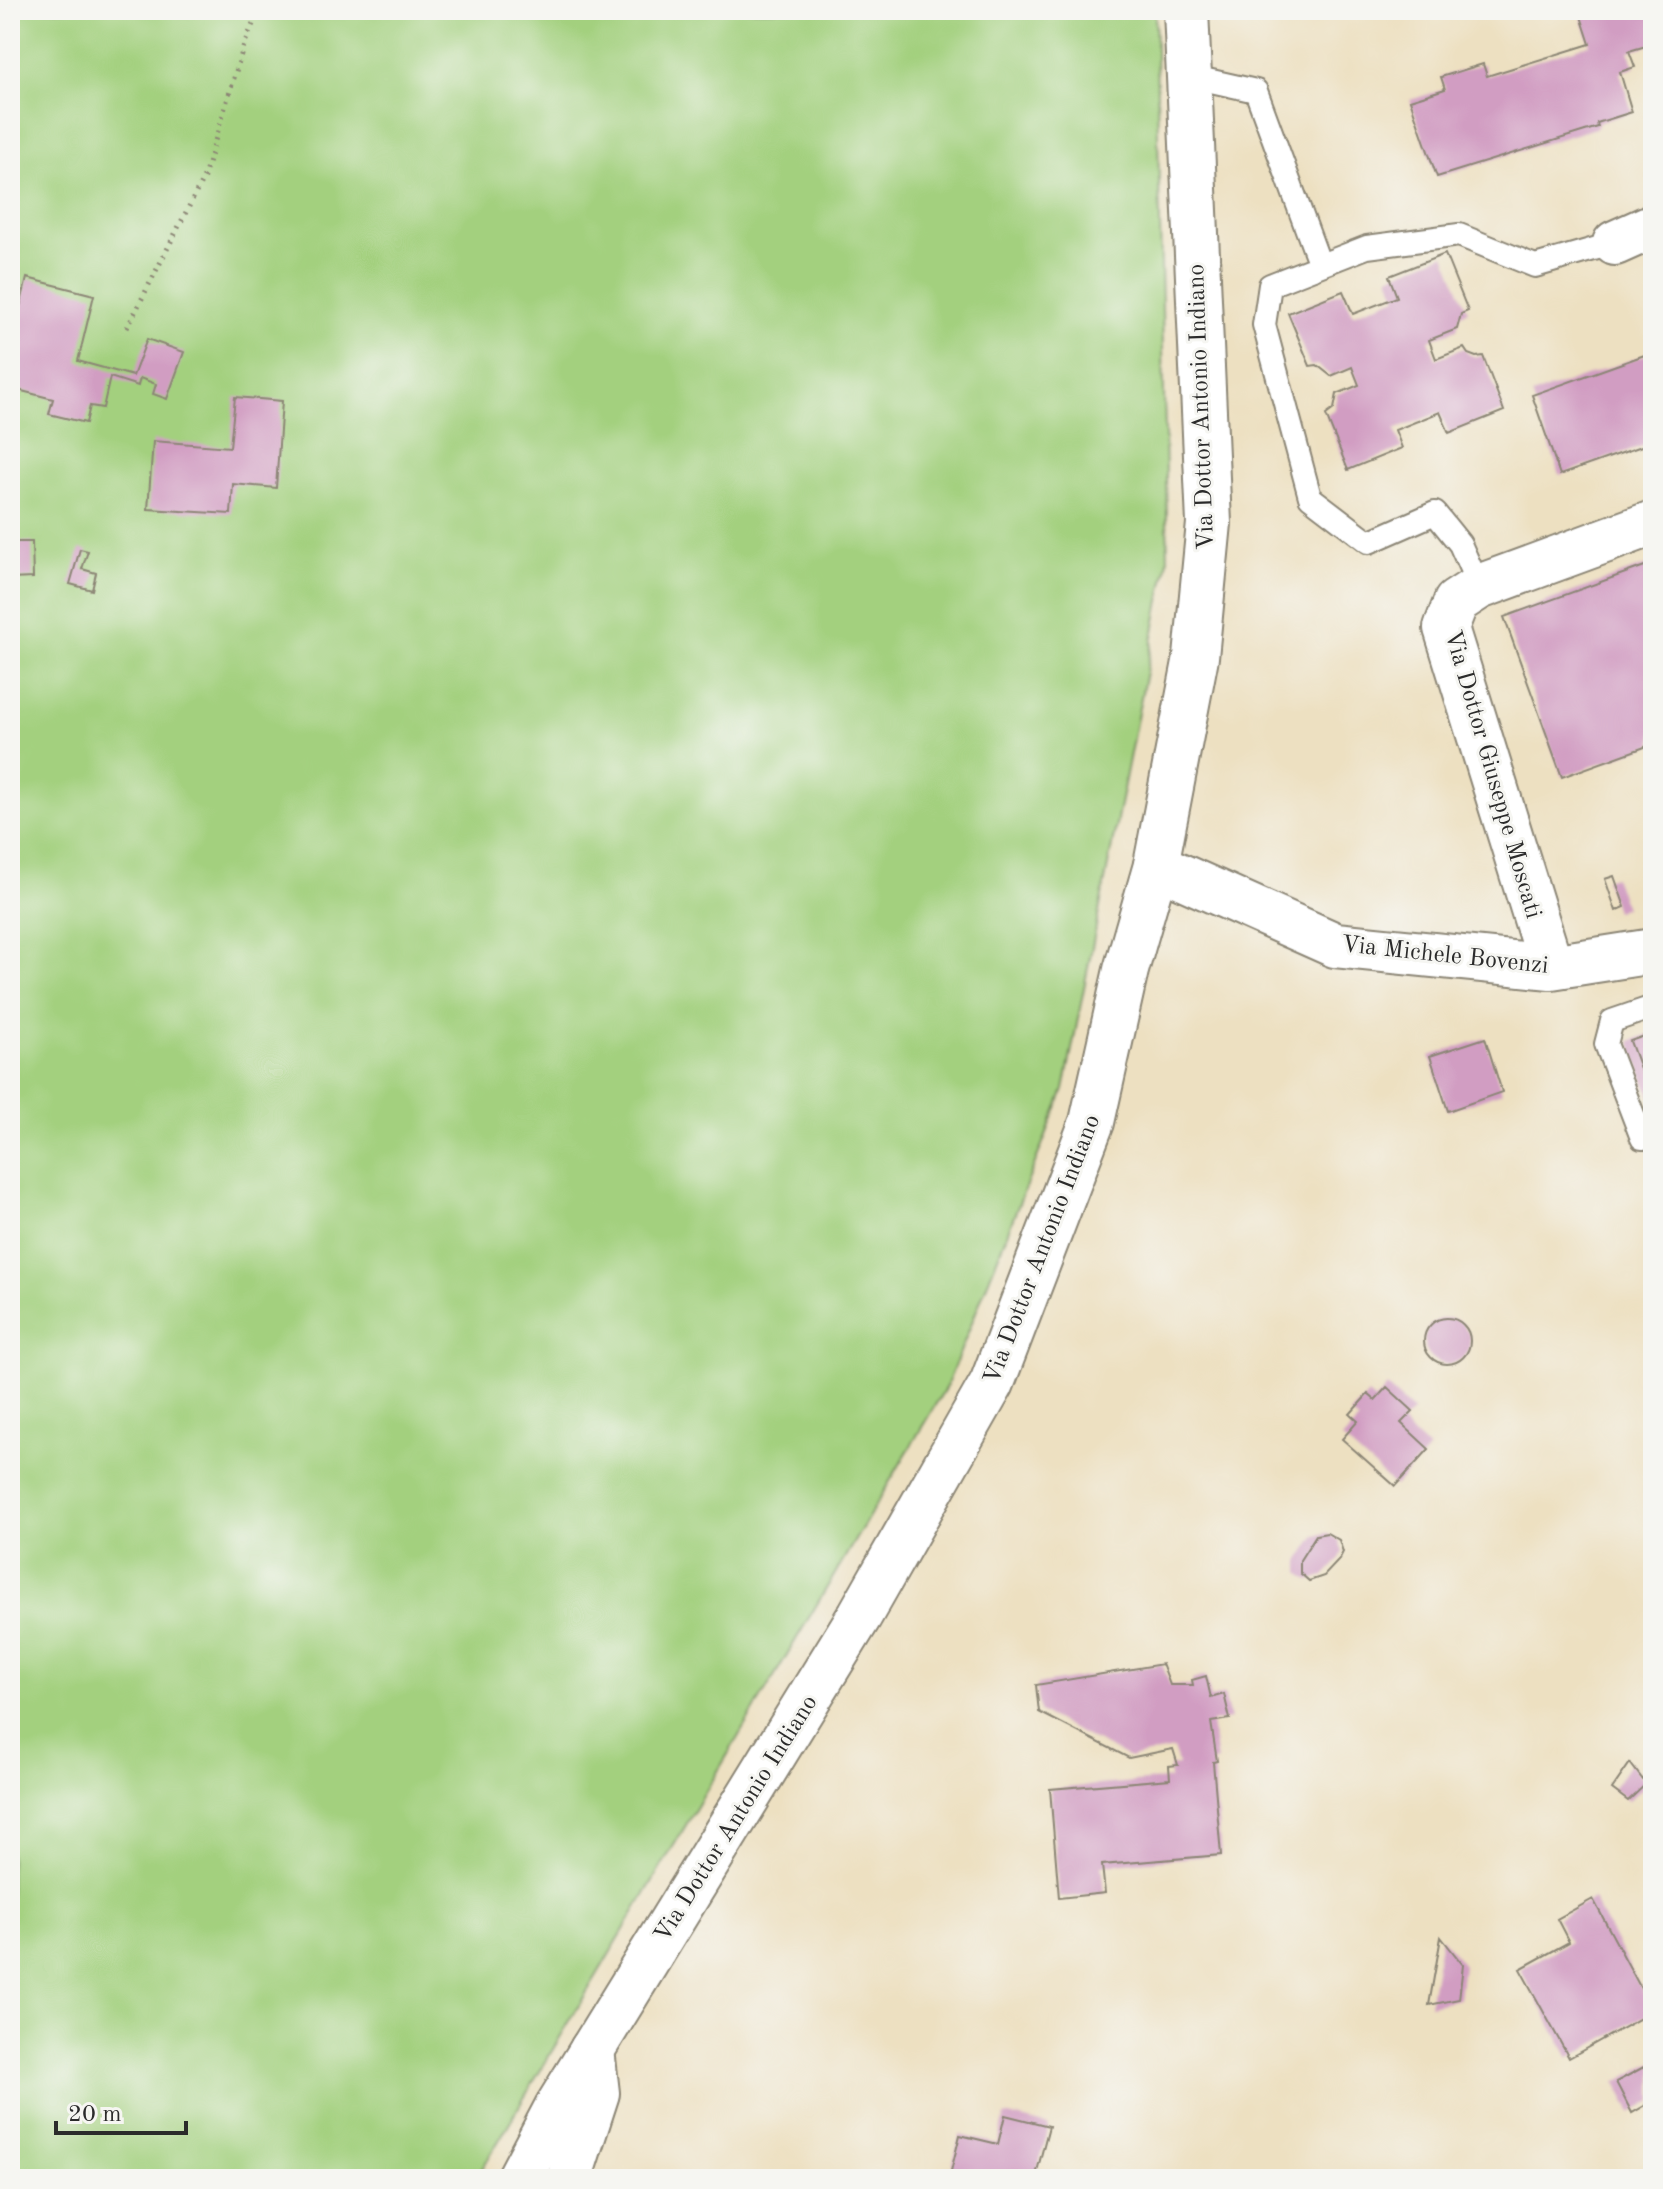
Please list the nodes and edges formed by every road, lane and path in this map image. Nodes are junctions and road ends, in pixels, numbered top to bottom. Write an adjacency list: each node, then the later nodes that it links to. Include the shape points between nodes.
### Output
1 (259, 10): 6 (path, via 204,177)
2 (1186, 10): 3 (main road, Via Dottor Antonio Indiano)
3 (1189, 76): 5 (lane, via 1256,91); 9 (main road, Via Dottor Antonio Indiano, via 1209,523 1196,657)
4 (1634, 234): 5 (lane, via 1535,266 1459,235 1367,247)
5 (1320, 265): 8 (lane, via 1270,285 1264,325 1310,497 1369,542 1435,513 1460,544)
6 (127, 328)
7 (1653, 523): 8 (main road, Via Dottor Giuseppe Moscati)
8 (1479, 587): 11 (main road, Via Dottor Giuseppe Moscati, via 1456,602 1446,628)
9 (1156, 865): 11 (main road, Via Michele Bovenzi, via 1335,945); 14 (main road, Via Dottor Antonio Indiano, via 1092,1122 992,1383 860,1615)
10 (1653, 951): 11 (main road, Via Michele Bovenzi)
11 (1551, 967)
12 (1653, 1007): 13 (lane, via 1612,1021 1606,1044 1642,1138)
13 (1653, 1138)
14 (592, 2050): 15 (main road, Via Dottor Antonio Indiano); 16 (main road, via 597,2093)
15 (519, 2179)
16 (569, 2179)

